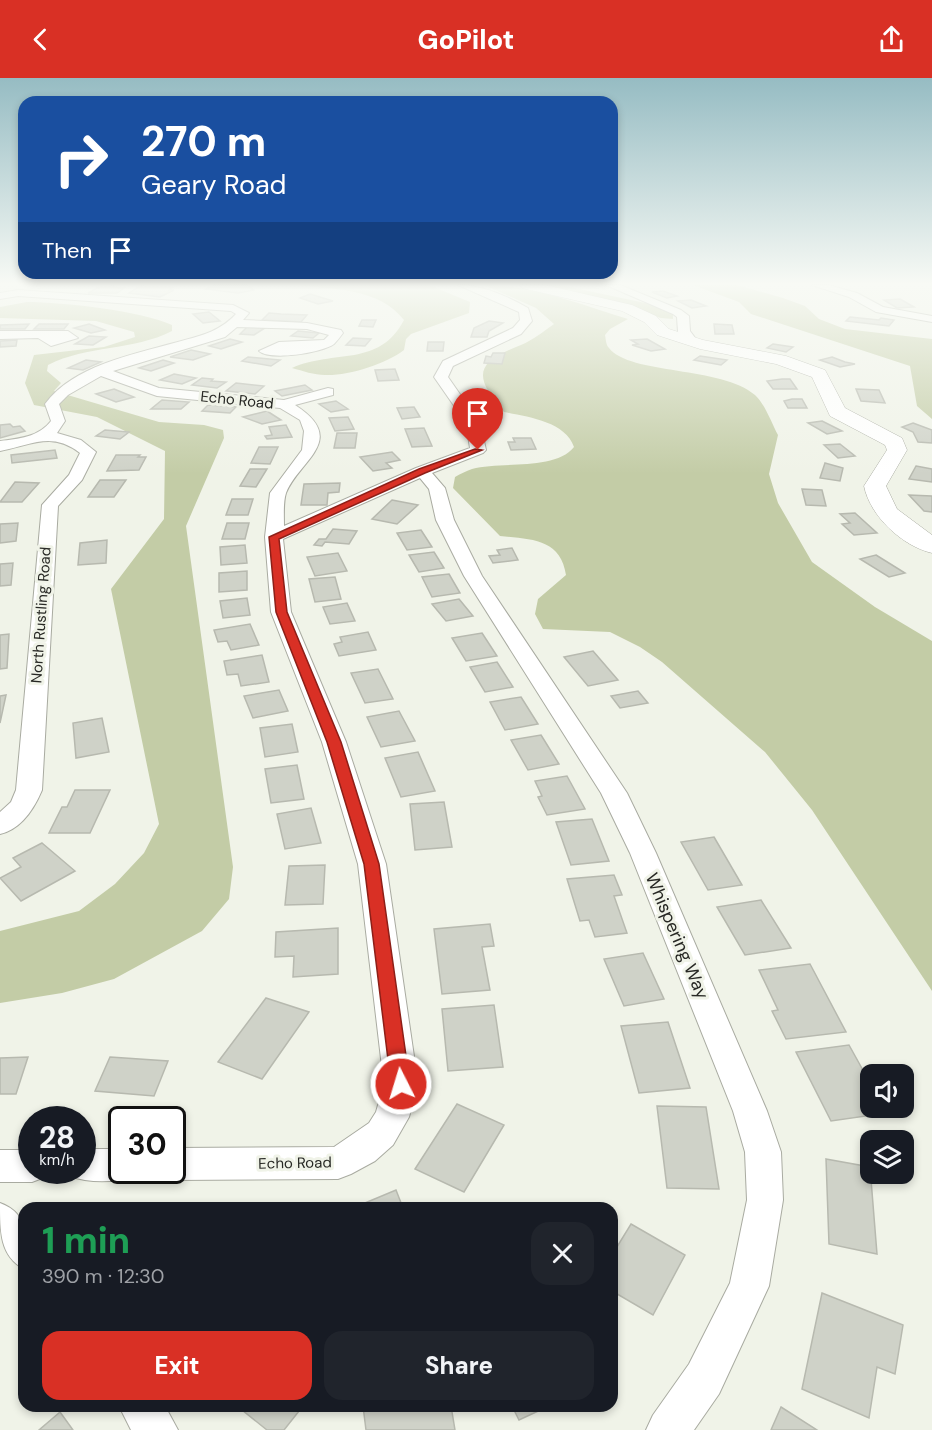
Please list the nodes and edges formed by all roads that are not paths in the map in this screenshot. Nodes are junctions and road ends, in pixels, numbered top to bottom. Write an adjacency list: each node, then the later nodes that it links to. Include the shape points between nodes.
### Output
1 (175, 348): 4 (street)
2 (481, 348): 9 (street, via 448,364 441,377 473,423 478,450)
3 (717, 348): 11 (street, via 794,363 822,377 837,412 895,442 897,450 875,486 877,498 894,519)
4 (101, 371): 6 (street, Echo Road, via 157,392); 7 (street, via 70,384 55,398 52,404 58,421)
5 (328, 392): 6 (street)
6 (284, 405): 10 (street, Echo Road, via 306,418 311,431 310,450 278,493)
7 (46, 434): 8 (street); 12 (street, North Rustling Road, via 76,443 88,452 76,477 50,505 29,790 22,806)
8 (0, 446)
9 (422, 471): 10 (street); 20 (street, Whispering Way, via 437,488 445,520 473,576 614,793 643,853 746,1101 763,1152 765,1200 749,1286 704,1379)
10 (274, 537): 13 (street, Echo Road, via 281,612 334,742 372,864 401,1084 392,1117 381,1134 338,1163)
11 (932, 546)
12 (0, 826)
13 (186, 1164)
14 (0, 1166): 15 (street)
15 (18, 1166)
16 (0, 1220): 17 (street)
17 (18, 1243)
18 (144, 1412): 19 (street)
19 (156, 1430)
20 (668, 1430)

